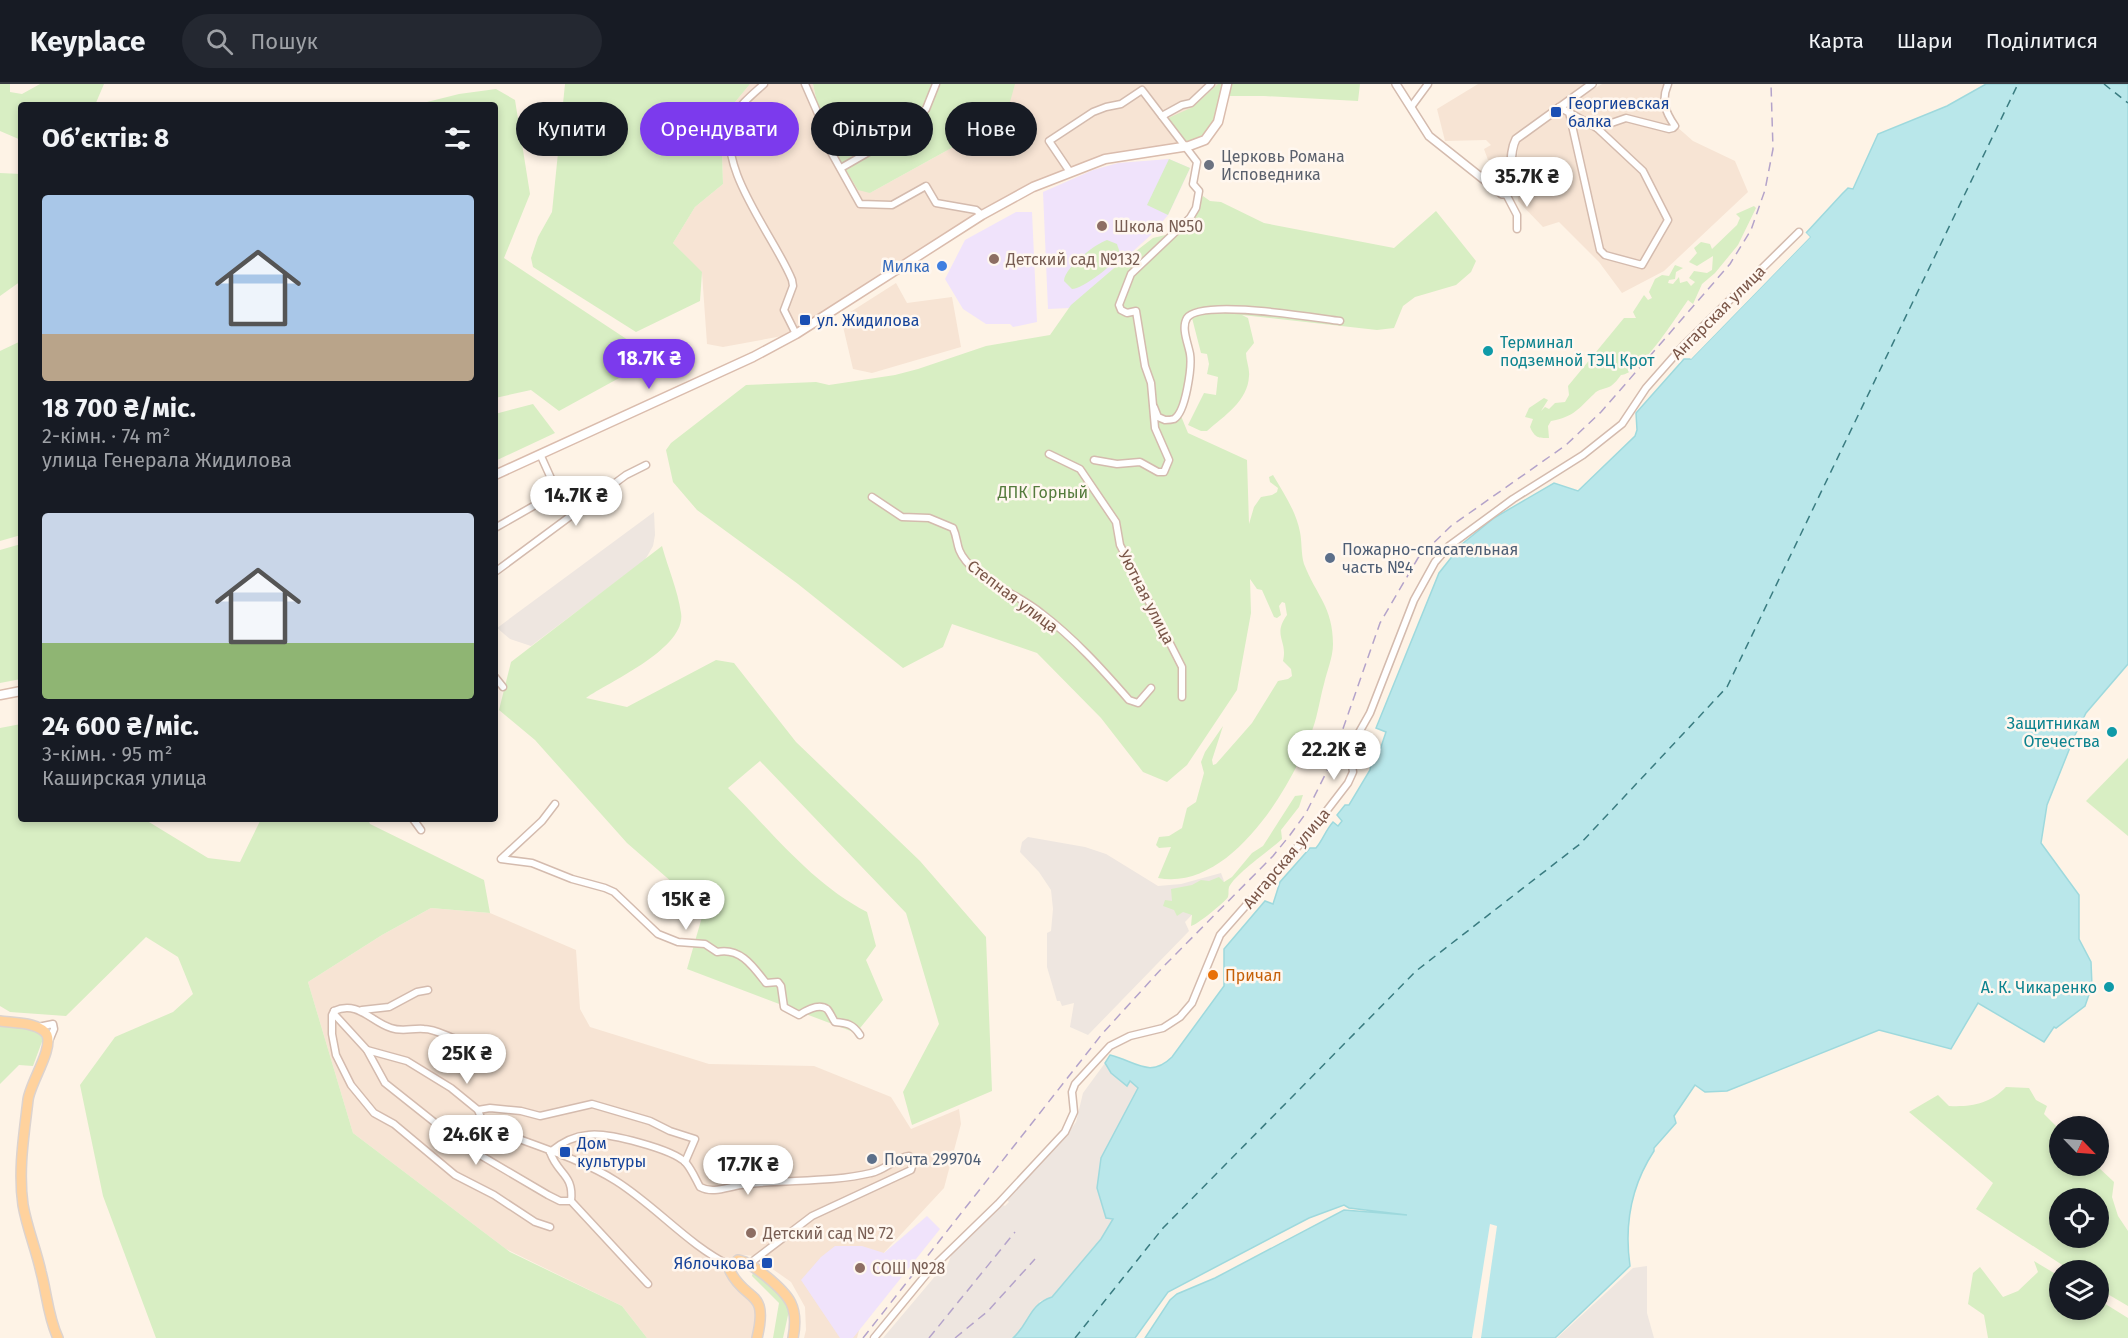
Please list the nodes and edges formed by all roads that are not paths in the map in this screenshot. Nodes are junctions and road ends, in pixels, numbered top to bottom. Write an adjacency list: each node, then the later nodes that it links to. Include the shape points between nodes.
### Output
1 (765, 84): 23 (street, via 743,103 734,118 729,135 731,158 792,280 784,309)
2 (805, 84): 16 (street, via 826,143)
3 (936, 84): 16 (street, via 926,109 874,149)
4 (1211, 84): 13 (street, via 1191,103)
5 (1227, 84): 15 (main road, via 1213,132 1205,140)
6 (1396, 84): 10 (street)
7 (1428, 84): 10 (street)
8 (1668, 84): 14 (street, via 1663,99 1673,128 1626,118)
9 (1589, 85): 11 (street)
10 (1411, 107): 18 (street, via 1429,136 1498,194)
11 (1558, 107): 12 (street); 18 (street, via 1516,139 1511,148)
12 (1569, 112): 14 (street); 14 (street, via 1602,253 1642,266 1668,220 1643,171)
13 (1161, 116): 15 (street); 17 (street, via 1142,90 1121,104 1093,112 1049,141)
14 (1597, 128)
15 (1185, 147): 17 (main road, via 1105,159); 24 (street, via 1197,162 1193,184 1199,191 1196,208 1181,228 1131,274 1119,305 1126,313 1136,311)
16 (841, 168): 19 (street, via 860,204 892,205 926,186 936,203 976,210)
17 (1070, 172): 19 (main road)
18 (1506, 194): 20 (street, via 1517,215)
19 (982, 215): 23 (main road)
20 (1517, 229)
21 (1799, 232): 60 (street, Ангарская улица, via 1683,346 1646,388 1622,424 1449,546 1435,562 1414,600 1370,713 1352,745 1353,772 1348,783 1220,935 1192,1002 1180,1017 1162,1028 1110,1046 1075,1084 1074,1112 1065,1132 929,1270)
22 (1340, 321): 24 (street, via 1241,310 1194,313 1186,321 1191,357 1180,412 1174,419 1165,420 1158,417)
23 (796, 334): 25 (main road)
24 (1153, 404): 27 (street, via 1155,428 1169,460 1164,472 1140,462)
25 (540, 454): 29 (main road); 31 (street, via 554,485 551,496)
26 (1049, 454): 38 (street, Уютная улица, via 1080,469 1116,522 1120,545 1182,668)
27 (1094, 460)
28 (646, 465): 32 (street, via 626,475)
29 (498, 474)
30 (872, 497): 35 (street, Степная улица, via 902,517 929,518 953,528 956,548 970,566 1043,614 1076,642 1129,700 1138,703)
31 (498, 526)
32 (498, 570)
33 (498, 681): 34 (street)
34 (503, 687)
35 (1151, 688)
36 (18, 692): 37 (main road)
37 (0, 695)
38 (1182, 697)
39 (555, 804): 46 (street, via 501,859 532,863 614,892 658,934 678,942 705,944 717,951 729,949 742,956 766,983 778,982 784,1007 793,1014 823,1007 835,1022 848,1023)
40 (415, 822): 41 (street)
41 (421, 830)
42 (428, 990): 43 (street, via 389,1007)
43 (362, 1010): 44 (street, via 341,1009); 47 (street, via 392,1029 427,1029)
44 (335, 1013): 48 (street); 53 (street, via 332,1034 336,1055 351,1085 374,1113 394,1124 455,1175)
45 (0, 1021): 57 (main road, via 37,1028 47,1035 48,1045 28,1096 21,1188)
46 (860, 1035)
47 (456, 1039)
48 (367, 1050): 49 (street, via 407,1061); 52 (street, via 385,1083 463,1145 548,1195)
49 (478, 1110): 50 (street, via 483,1123); 51 (street, via 521,1110 540,1116 592,1104 695,1139)
50 (550, 1152): 51 (street, via 575,1137 600,1134 662,1150); 52 (street, via 555,1166 565,1173 572,1187); 55 (street, via 614,1179 703,1250)
51 (685, 1162): 54 (street, via 700,1187 712,1191 760,1182 858,1176 874,1173 903,1157 914,1160 911,1170 812,1216)
52 (571, 1201): 56 (street)
53 (550, 1227)
54 (748, 1264): 55 (main road, via 738,1260); 59 (main road, via 790,1299 795,1316)
55 (731, 1266): 58 (main road, via 733,1277 760,1306)
56 (648, 1284)
57 (58, 1338)
58 (757, 1338)
59 (794, 1338)
60 (874, 1338)

